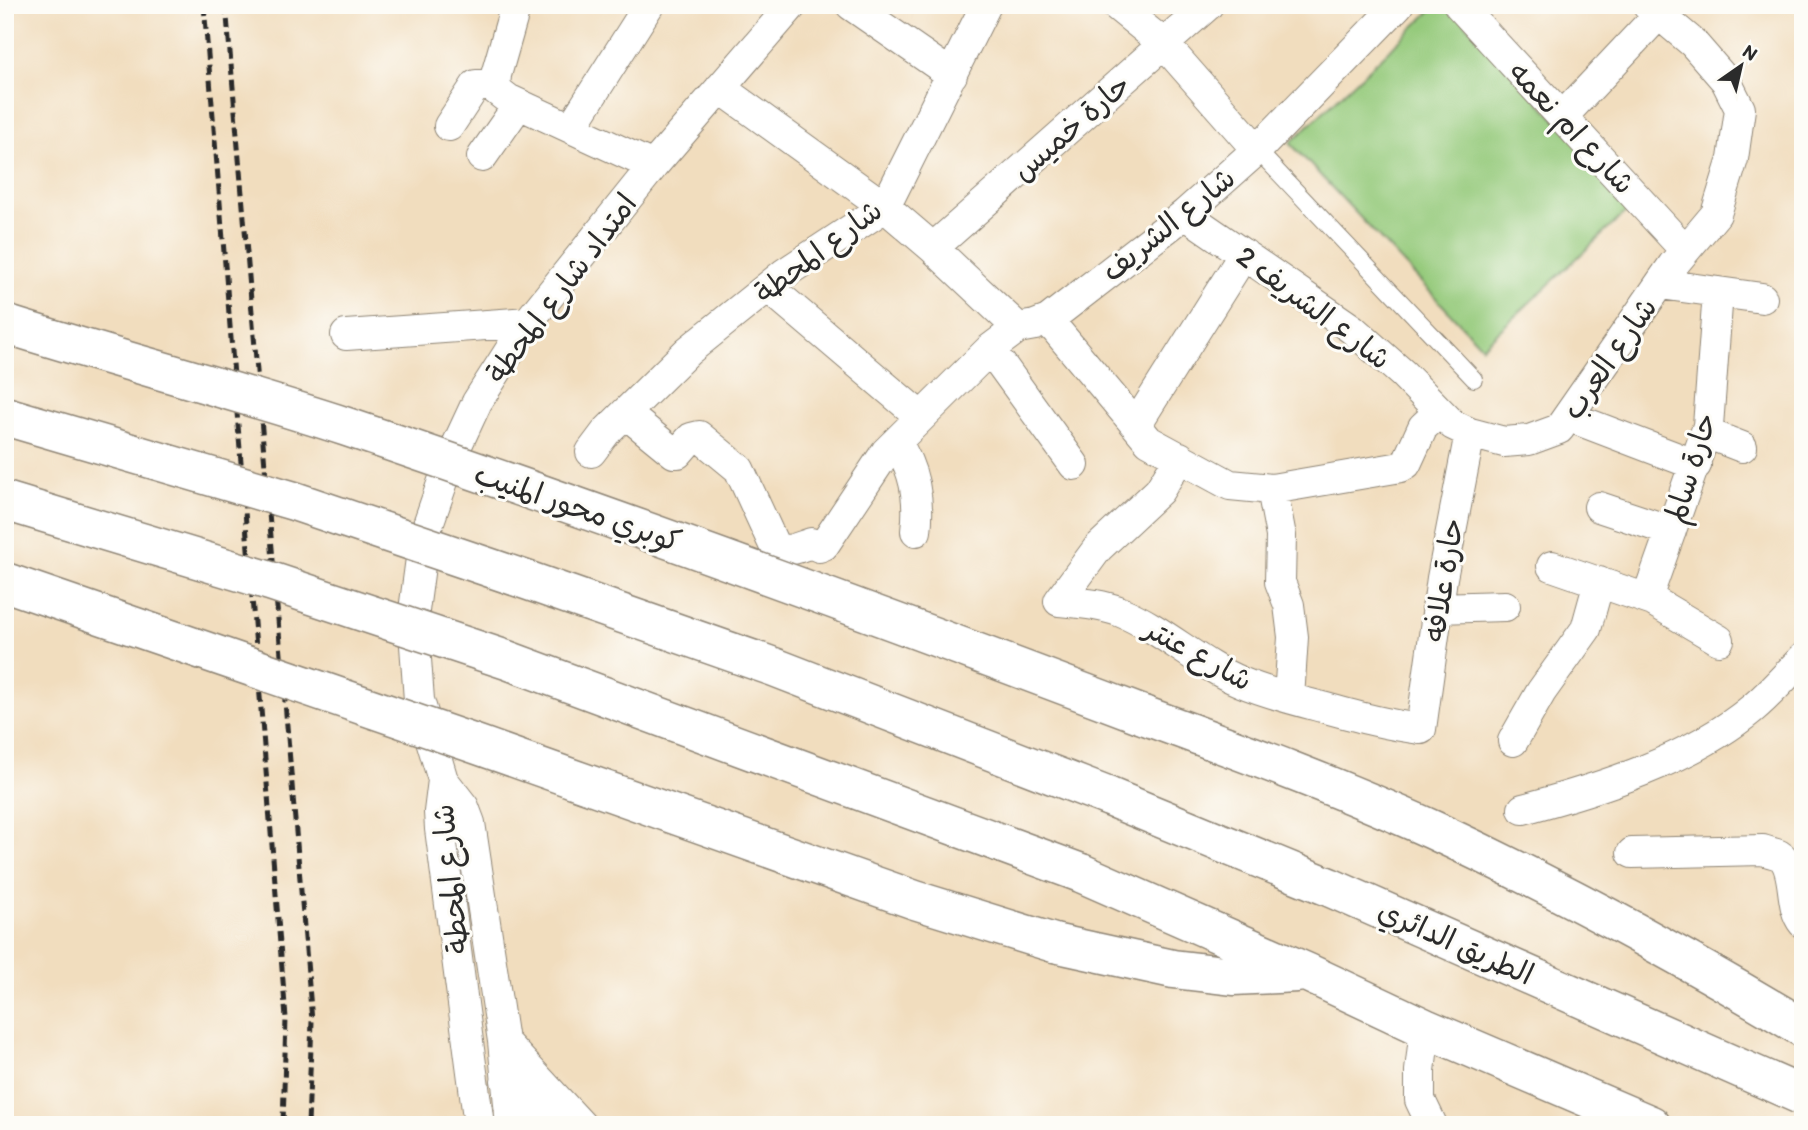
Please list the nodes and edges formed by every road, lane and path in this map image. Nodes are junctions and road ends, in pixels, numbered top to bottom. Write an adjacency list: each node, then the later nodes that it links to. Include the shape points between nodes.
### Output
1 (516, 5): 14 (street, via 496,75)
2 (649, 5): 17 (street)
3 (793, 5): 13 (street, امتداد شارع المحطة)
4 (851, 5): 12 (street)
5 (986, 5): 12 (street, شارع المحطة)
6 (1116, 5): 11 (street)
7 (1208, 5): 11 (street, حارة خميس)
8 (1398, 5): 18 (street, شارع الشريف)
9 (1459, 5): 15 (street, شارع ام نعمه)
10 (1653, 10): 15 (street); 24 (street, شارع العرب, via 1693,43 1726,81 1740,109 1733,159 1716,214)
11 (1164, 44): 18 (street); 23 (street, حارة خميس)
12 (952, 75): 21 (street, شارع المحطة)
13 (720, 88): 20 (street, امتداد شارع المحطة); 21 (street)
14 (507, 97): 16 (street, via 488,85 477,85); 17 (street); 19 (street)
15 (1563, 116): 24 (street, شارع ام نعمه)
16 (449, 126)
17 (571, 128): 20 (street)
18 (1257, 150): 22 (street, شارع الشريف); 38 (lane)
19 (482, 157)
20 (653, 166): 32 (street, امتداد شارع المحطة)
21 (885, 207): 23 (street); 27 (street, شارع المحطة)
22 (1185, 214): 25 (street, شارع الشريف 2); 31 (street, شارع الشريف)
23 (933, 248): 34 (street)
24 (1685, 250): 26 (street, شارع العرب)
25 (1244, 254): 39 (street, شارع الشريف 2, via 1352,329); 44 (street)
26 (1660, 284): 28 (street); 43 (street, شارع العرب)
27 (768, 287): 40 (street, شارع المحطة, via 688,351); 42 (street)
28 (1718, 292): 29 (street); 46 (street, حارة سالم)
29 (1762, 298)
30 (5, 305): 36 (highway)
31 (1048, 320): 34 (street, شارع الشريف); 44 (street)
32 (528, 322): 35 (street); 69 (street, امتداد شارع المحطة, via 477,402 424,536 413,618 419,700)
33 (5, 324): 36 (highway, كوبري محور المنيب, bridge)
34 (1018, 327): 37 (street, شارع الشريف)
35 (346, 335)
36 (42, 336): 75 (highway, كوبري محور المنيب, bridge, via 343,426 573,505 1289,769 1433,830 1585,905)
37 (990, 349): 42 (street, شارع الشريف); 51 (street)
38 (1475, 379)
39 (1440, 412): 45 (street, شارع الشريف 2, via 1452,425); 53 (street, via 1423,427 1401,467)
40 (625, 413): 47 (street, شارع الشريف, via 674,453 695,435 739,469 774,545 785,551 811,543 824,545); 49 (street, شارع المحطة)
41 (5, 416): 79 (highway, الطريق الدائري, bridge, via 294,501 774,667 1342,892)
42 (921, 417): 47 (street, شارع الشريف)
43 (1570, 417): 45 (street, شارع العرب, via 1559,429 1529,440 1504,442); 52 (street)
44 (1136, 425): 50 (street, via 1149,441)
45 (1470, 433): 63 (street, حارة علافه)
46 (1706, 433): 48 (street); 52 (street, حارة سالم)
47 (896, 442): 56 (street, via 908,460 918,515)
48 (1742, 447)
49 (591, 452)
50 (1180, 457): 53 (street, via 1230,485); 66 (street, شارع عنتر, via 1159,491 1098,548 1059,601 1121,612 1241,682)
51 (1074, 465)
52 (1696, 465): 57 (street, حارة سالم)
53 (1272, 489): 66 (street, via 1281,537 1280,582 1293,637)
54 (5, 501): 73 (highway, bridge, via 270,581 507,660 1081,873)
55 (1598, 507): 57 (street)
56 (916, 531)
57 (1671, 531): 61 (street, حارة سالم)
58 (1552, 566): 59 (street)
59 (1599, 582): 61 (street); 68 (street, via 1586,629)
60 (17, 589): 73 (highway, bridge, via 915,900 1054,943 1173,969 1233,976)
61 (1647, 598): 64 (street)
62 (1505, 606): 63 (street)
63 (1437, 608): 67 (street, حارة علافه)
64 (1719, 640)
65 (1803, 658): 70 (street, via 1754,708 1702,744 1604,784)
66 (1289, 698): 67 (street, شارع عنتر, via 1391,726)
67 (1421, 729)
68 (1513, 741)
69 (443, 780): 76 (street, شارع المحطة, via 439,813); 77 (street, شارع المحطة, via 470,823)
70 (1523, 808)
71 (1632, 853): 72 (street, via 1763,850 1782,856 1789,867 1796,915)
72 (1803, 923)
73 (1308, 973): 74 (highway)
74 (1425, 1028): 84 (street, via 1420,1100); 85 (highway)
75 (1803, 1028)
76 (469, 1036): 78 (street); 80 (street, شارع المحطة)
77 (503, 1041): 78 (street, شارع المحطة); 83 (street)
78 (506, 1082): 81 (street, شارع المحطة); 82 (street)
79 (1803, 1096)
80 (479, 1125)
81 (511, 1125)
82 (540, 1125)
83 (581, 1125)
84 (1433, 1125)
85 (1651, 1125)

